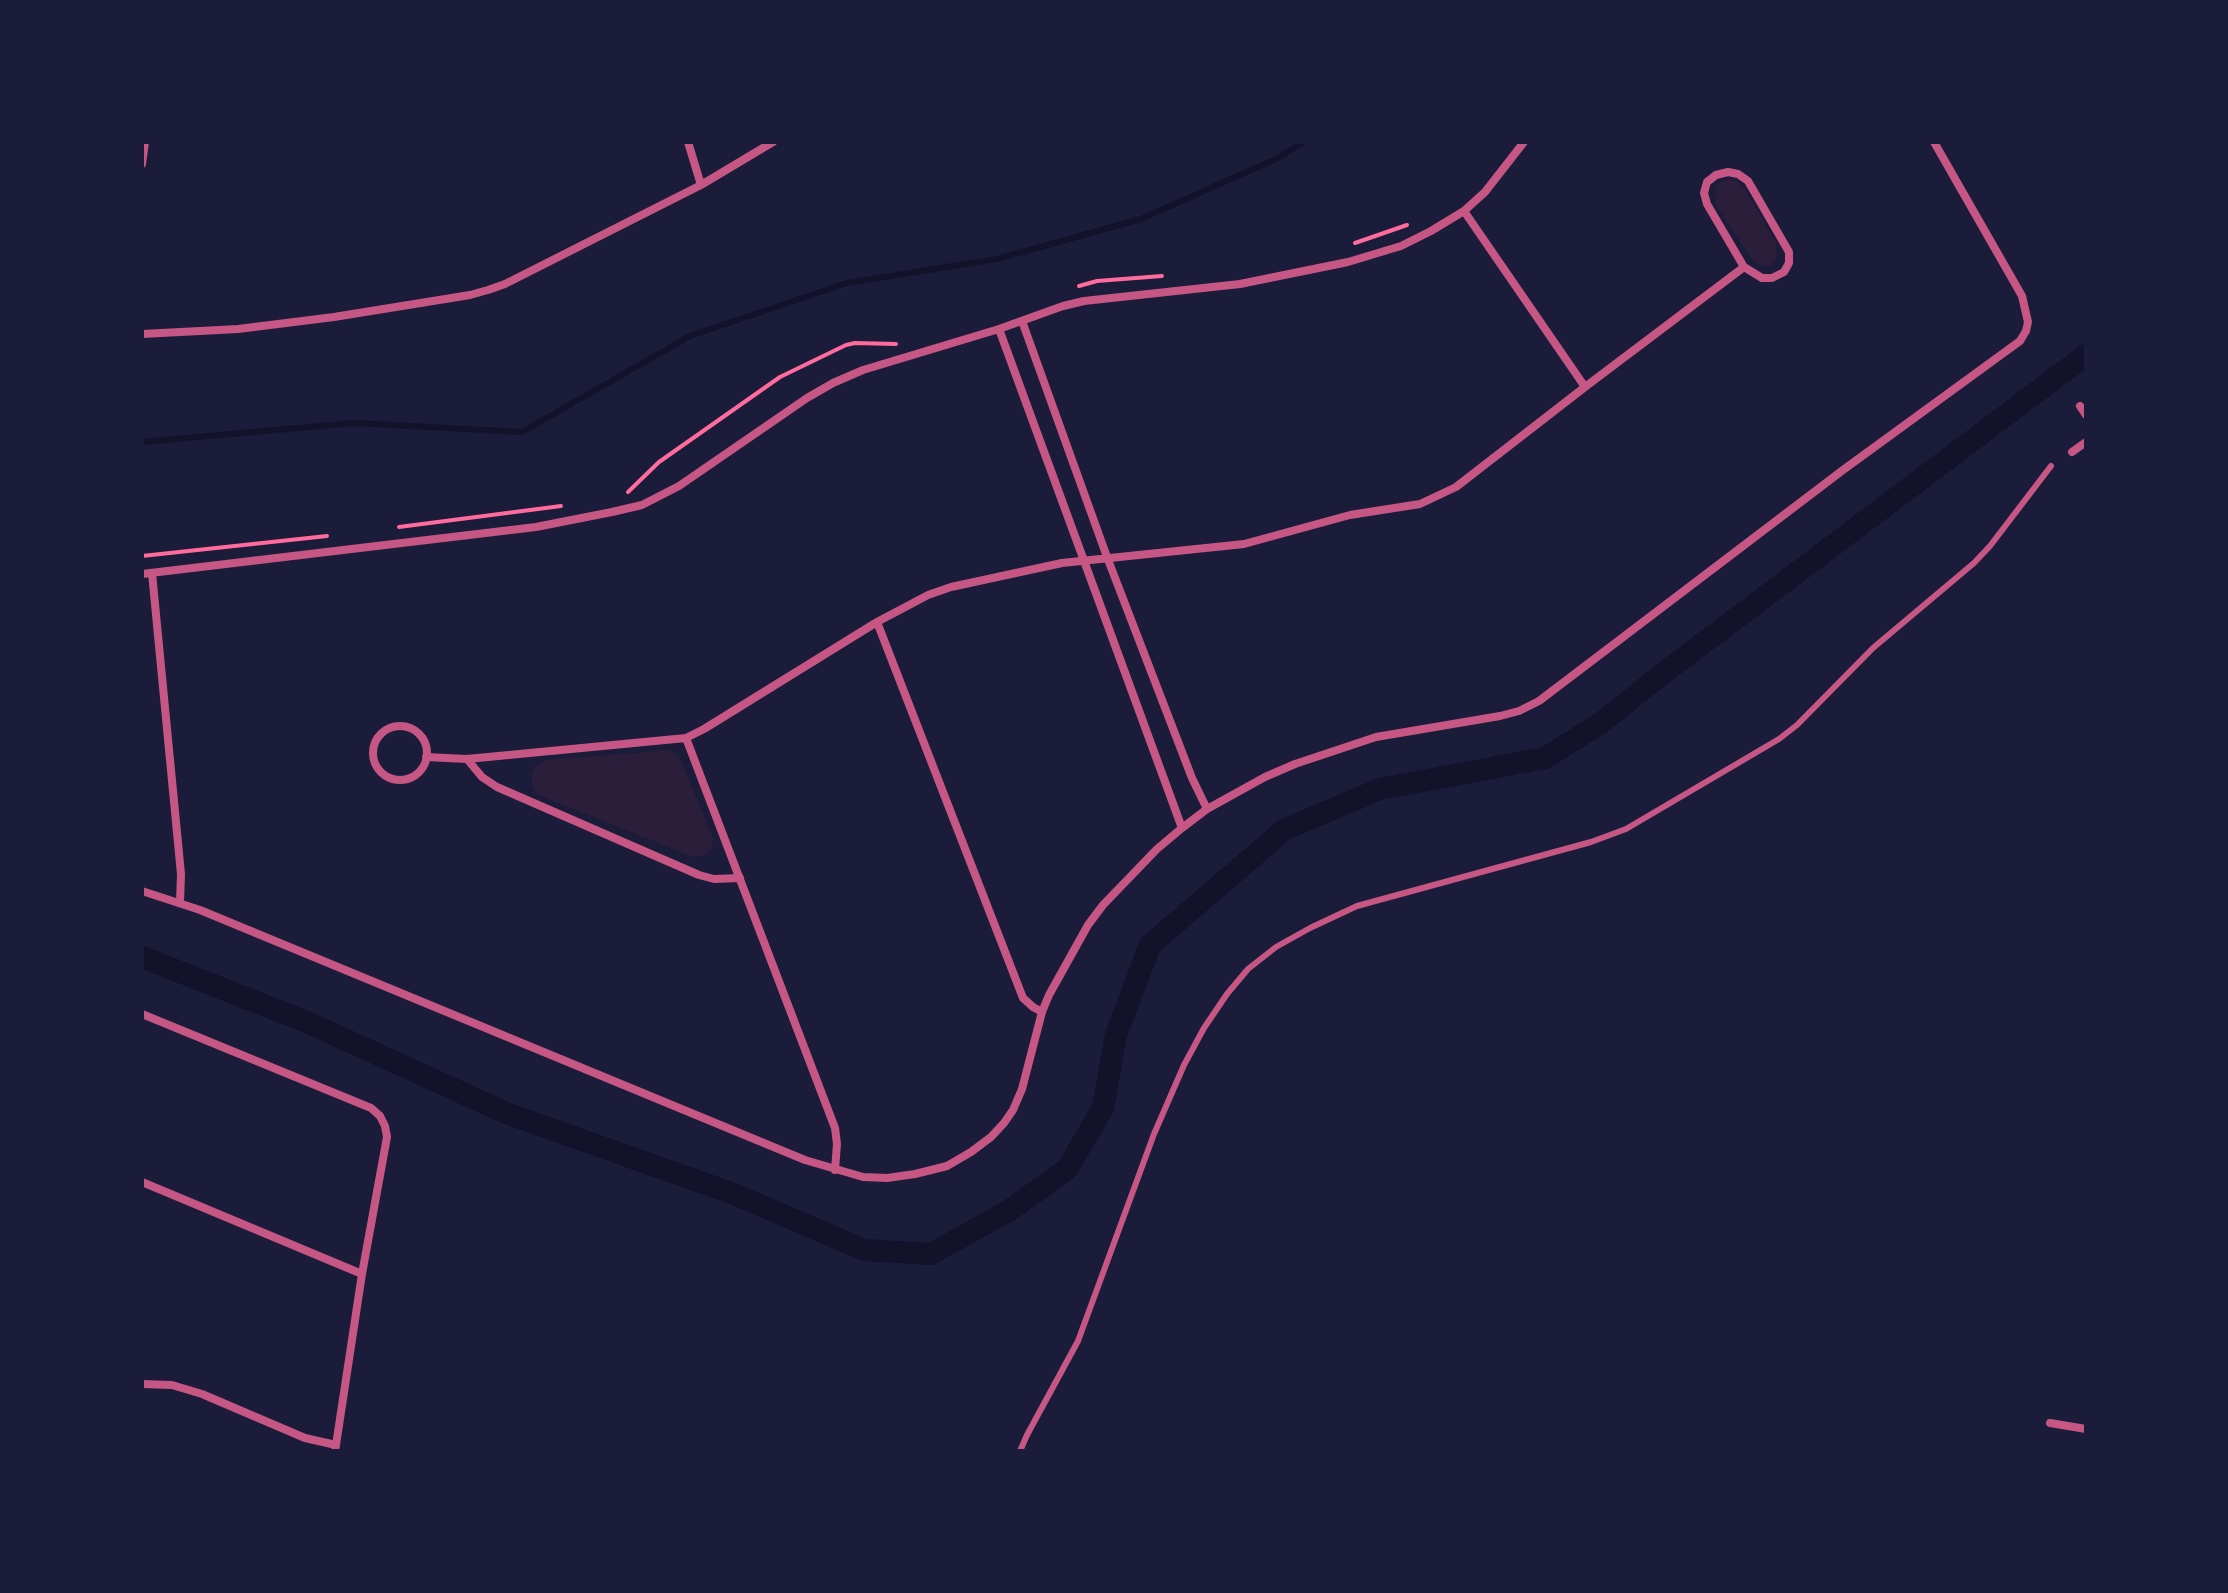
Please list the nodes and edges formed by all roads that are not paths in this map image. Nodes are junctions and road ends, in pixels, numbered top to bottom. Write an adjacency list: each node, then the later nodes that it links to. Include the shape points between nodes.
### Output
1 (145, 142): 6 (street)
2 (688, 142): 7 (street)
3 (773, 142): 7 (street)
4 (1524, 142): 8 (street)
5 (1934, 142): 26 (street, via 2022,296 2028,322 2020,341 1539,701 1500,716 1376,737 1295,764)
6 (142, 164)
7 (701, 185): 12 (street, via 505,284 470,295 238,329)
8 (1464, 211): 10 (street, via 1401,246 1348,262 1240,284 1084,301); 13 (street)
9 (1744, 267): 9 (street, via 1772,278 1784,272 1789,252 1748,181 1728,172 1707,182 1704,193); 13 (street)
10 (1022, 321): 11 (street); 19 (street)
11 (999, 329): 20 (street); 21 (street, via 833,383 642,505 536,527)
12 (142, 334)
13 (1585, 387): 19 (street, via 1456,487 1420,504 1350,515 1244,544)
14 (2080, 406): 15 (street)
15 (2086, 415)
16 (2086, 442): 17 (street)
17 (2072, 452)
18 (2051, 466): 40 (lane, via 1974,563 1873,648 1779,739 1626,829 1357,906 1276,947 1248,969 1184,1065 1078,1341)
19 (1107, 557): 20 (street); 26 (street)
20 (1083, 560): 22 (street, via 951,587); 27 (street)
21 (147, 574): 30 (street)
22 (877, 622): 23 (street); 31 (street, via 1023,998)
23 (686, 738): 25 (street); 28 (street)
24 (426, 757): 24 (street, via 418,733 402,726 385,730 373,753 378,769 402,780 418,772); 25 (street)
25 (467, 759): 28 (street, via 497,787 685,869 714,879)
26 (1207, 809): 27 (street)
27 (1182, 828): 31 (street, via 1103,905)
28 (740, 878): 33 (street, via 835,1128)
29 (142, 891): 30 (street)
30 (180, 902): 33 (street)
31 (1042, 1012): 33 (street, via 1022,1089 991,1137 947,1166 915,1174 863,1177)
32 (142, 1014): 35 (street, via 380,1116 387,1137)
33 (835, 1170)
34 (142, 1182): 35 (street)
35 (362, 1274): 39 (street)
36 (142, 1384): 39 (street, via 202,1394)
37 (2050, 1423): 38 (street)
38 (2086, 1429)
39 (335, 1448)
40 (1020, 1451)

